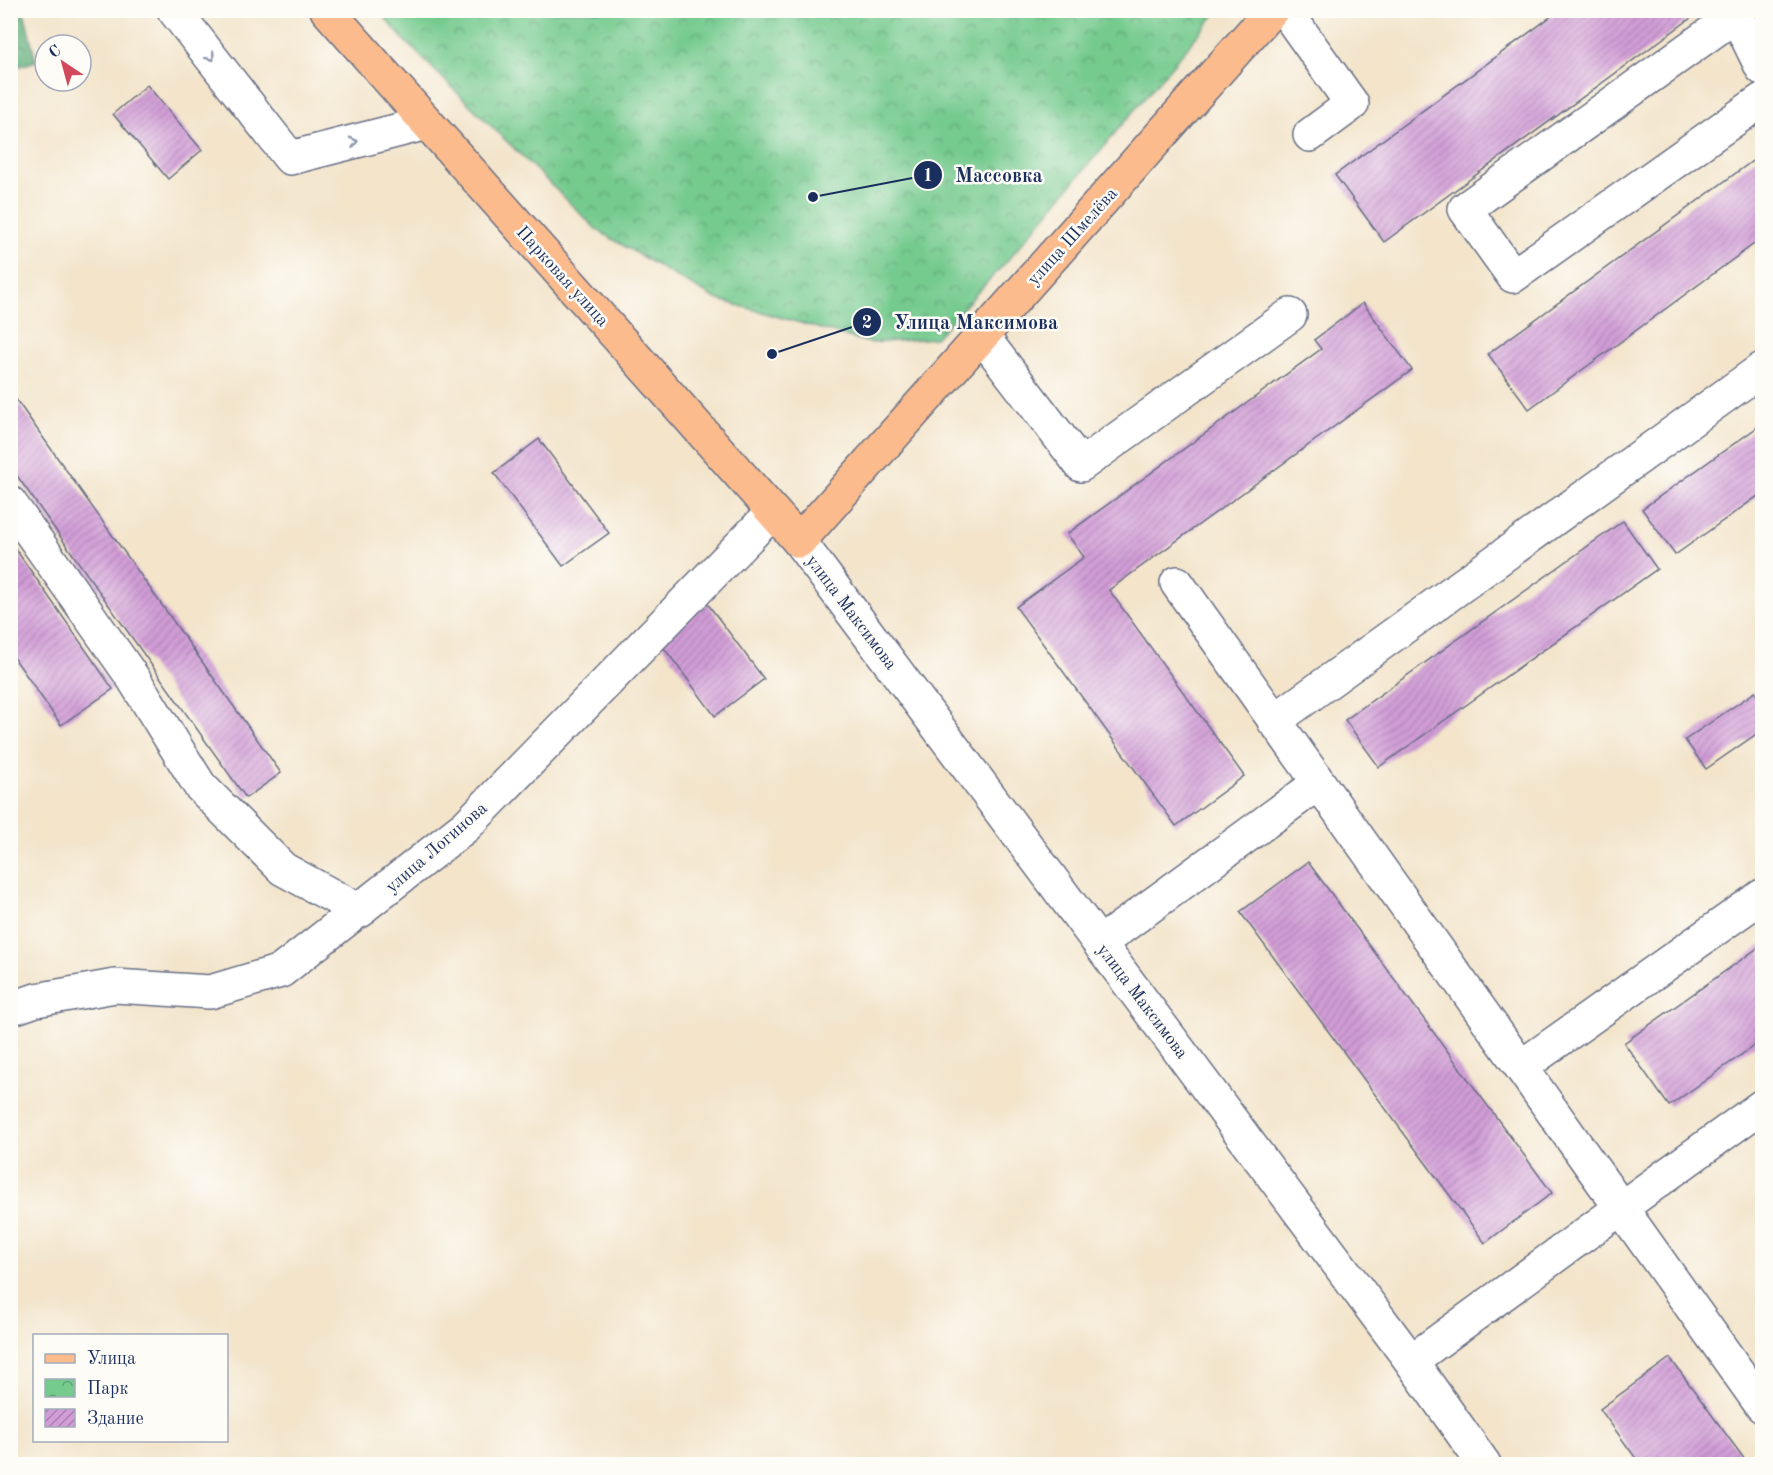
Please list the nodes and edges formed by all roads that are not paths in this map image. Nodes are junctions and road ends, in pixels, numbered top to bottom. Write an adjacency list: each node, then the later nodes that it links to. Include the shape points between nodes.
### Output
1 (174, 10): 8 (street, one-way to 8, via 290,158)
2 (327, 10): 8 (main road, Парковая улица)
3 (1272, 10): 11 (main road, улица Шмелёва)
4 (1285, 10): 9 (street, via 1352,104)
5 (1734, 13): 6 (street); 7 (street, via 1465,209 1513,276)
6 (1762, 68)
7 (1762, 100)
8 (427, 123): 14 (main road, Парковая улица)
9 (1310, 135)
10 (1290, 315): 11 (street, via 1081,465)
11 (982, 336): 15 (main road, улица Шмелёва)
12 (1762, 369): 17 (street)
13 (10, 502): 20 (street, via 133,678 200,786 283,869)
14 (773, 512): 15 (main road, Парковая улица); 20 (street, улица Логинова, via 465,826)
15 (799, 541): 21 (street, улица Максимова)
16 (1177, 583): 17 (street)
17 (1274, 721): 18 (street)
18 (1319, 783): 21 (street); 23 (street)
19 (1762, 896): 23 (street)
20 (360, 911): 22 (street, улица Логинова, via 281,971 210,992 115,986 36,1000)
21 (1100, 943): 26 (street, улица Максимова)
22 (10, 1009)
23 (1521, 1067): 25 (street)
24 (1762, 1106): 25 (street)
25 (1621, 1208): 26 (street); 27 (street)
26 (1411, 1360): 28 (street, улица Максимова)
27 (1762, 1406)
28 (1484, 1464)

